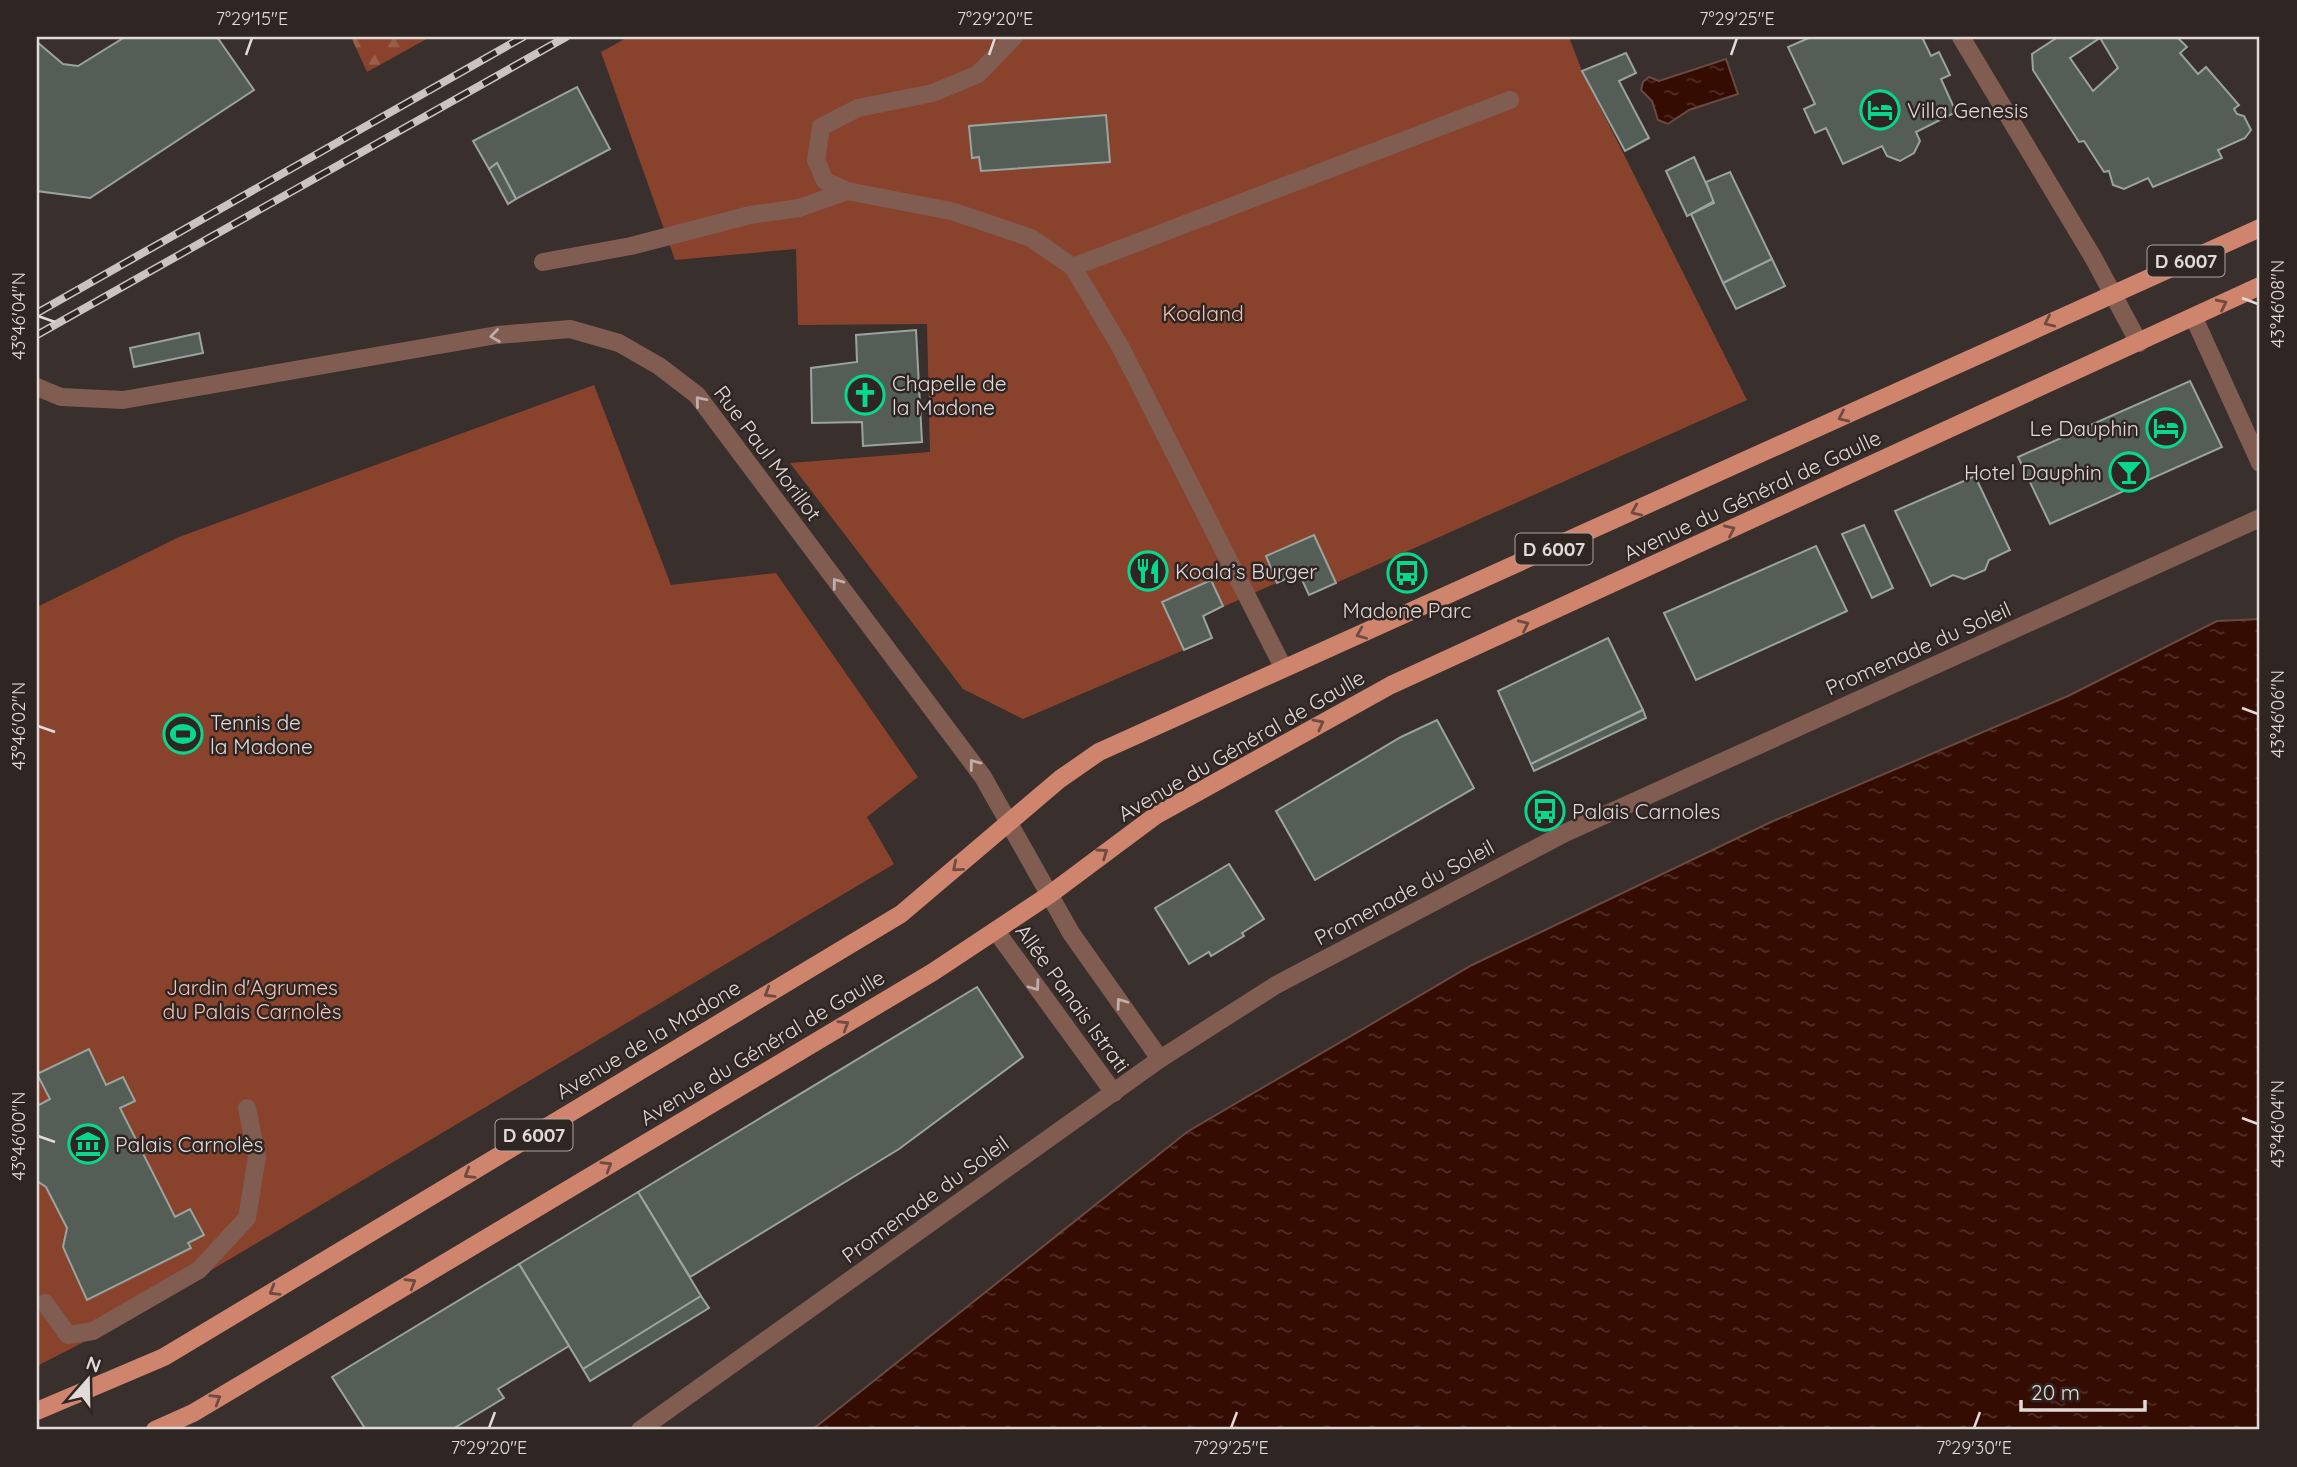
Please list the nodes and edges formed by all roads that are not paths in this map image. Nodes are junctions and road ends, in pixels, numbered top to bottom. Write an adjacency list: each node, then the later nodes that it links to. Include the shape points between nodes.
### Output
1 (1014, 37): 4 (street, via 978,75 933,93 858,108 821,127 816,160 825,181)
2 (1962, 37): 9 (street)
3 (1510, 100): 7 (street)
4 (847, 191): 6 (street, via 799,208); 7 (street, via 951,211 1031,238)
5 (2260, 228): 9 (main road, Avenue du Général de Gaulle / D 6007)
6 (543, 262)
7 (1073, 267): 15 (street, via 1121,348)
8 (2260, 286): 10 (main road, Avenue du Général de Gaulle / D 6007, one-way to 8)
9 (2111, 294): 11 (street); 15 (main road, Avenue du Général de Gaulle / D 6007, one-way to 15)
10 (2194, 318): 11 (main road, Avenue du Général de Gaulle / D 6007); 13 (street)
11 (2139, 343): 17 (main road, Avenue du Général de Gaulle / D 6007, one-way to 11, via 1155,816 1391,685)
12 (37, 387): 16 (street, Rue Paul Morillot, one-way to 12, via 983,776 696,395 660,366 619,343 570,329 498,335 123,400 61,397)
13 (2260, 463)
14 (2260, 518): 19 (street, Promenade du Soleil, via 1565,833 1276,985)
15 (1283, 667): 16 (main road, Avenue du Général de Gaulle / D 6007, via 1099,752)
16 (1009, 823): 17 (street, Rue Paul Morillot); 23 (main road, Avenue de la Madone / D 6007, one-way to 23, via 901,914 164,1357)
17 (1049, 895): 18 (main road, Avenue du Général de Gaulle / D 6007); 19 (street, Allée Panais Istrati, one-way to 17)
18 (996, 931): 20 (street, Allée Panais Istrati, one-way to 20); 24 (main road, Avenue du Général de Gaulle / D 6007, one-way to 18, via 193,1413)
19 (1160, 1059): 20 (street, Promenade du Soleil)
20 (1114, 1093): 25 (street, Promenade du Soleil)
21 (247, 1108): 22 (street, via 257,1157 247,1218 199,1270 93,1331 68,1335)
22 (45, 1303)
23 (37, 1411)
24 (155, 1430)
25 (640, 1430)

